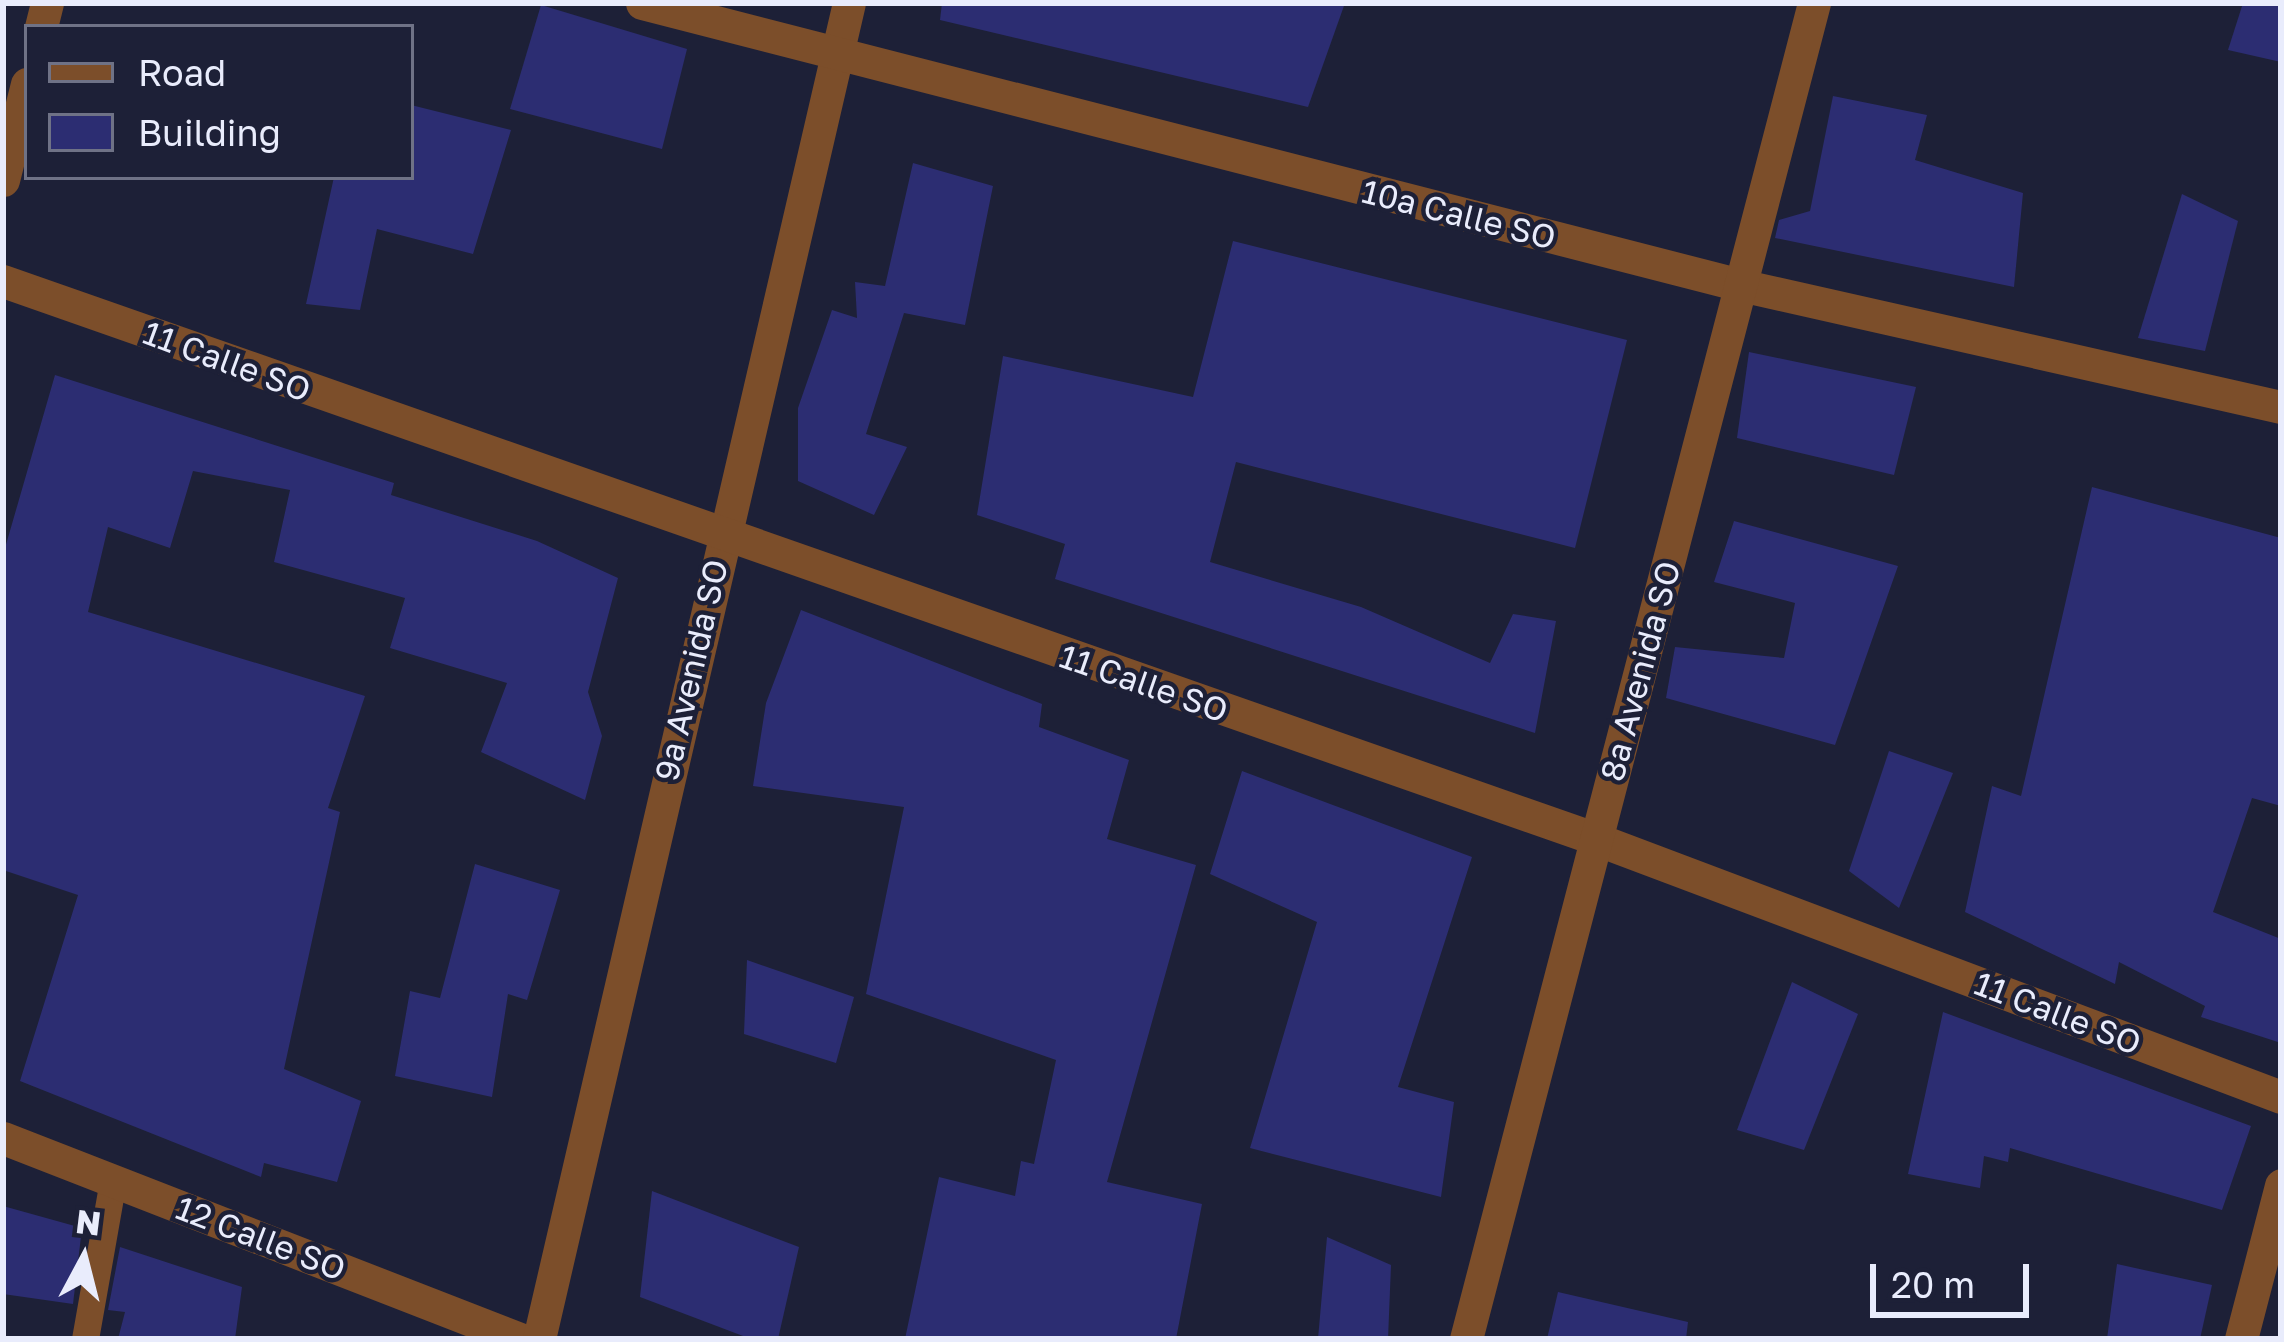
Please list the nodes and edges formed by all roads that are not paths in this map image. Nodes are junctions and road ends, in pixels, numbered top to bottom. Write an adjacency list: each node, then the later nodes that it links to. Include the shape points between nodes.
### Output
1 (642, 3): 4 (street, 10a Calle SO)
2 (849, 3): 4 (street, 9a Avenida SO)
3 (1814, 3): 8 (street, 8a Avenida SO)
4 (834, 57): 8 (street, 10a Calle SO); 10 (street, 9a Avenida SO)
5 (24, 96): 6 (street)
6 (3, 180)
7 (3, 281): 10 (street, 11 Calle SO)
8 (1740, 285): 9 (street, 10a Calle SO); 11 (street, 8a Avenida SO)
9 (2281, 407)
10 (721, 537): 11 (street, 11 Calle SO); 18 (street, 9a Avenida SO)
11 (1596, 839): 12 (street, 11 Calle SO); 19 (street, 8a Avenida SO)
12 (2281, 1097)
13 (3, 1138): 14 (street, 12 Calle SO)
14 (113, 1180): 16 (lane); 17 (street, 12 Calle SO)
15 (2281, 1185): 20 (street)
16 (85, 1339)
17 (520, 1339)
18 (538, 1339)
19 (1466, 1339)
20 (2241, 1339)

